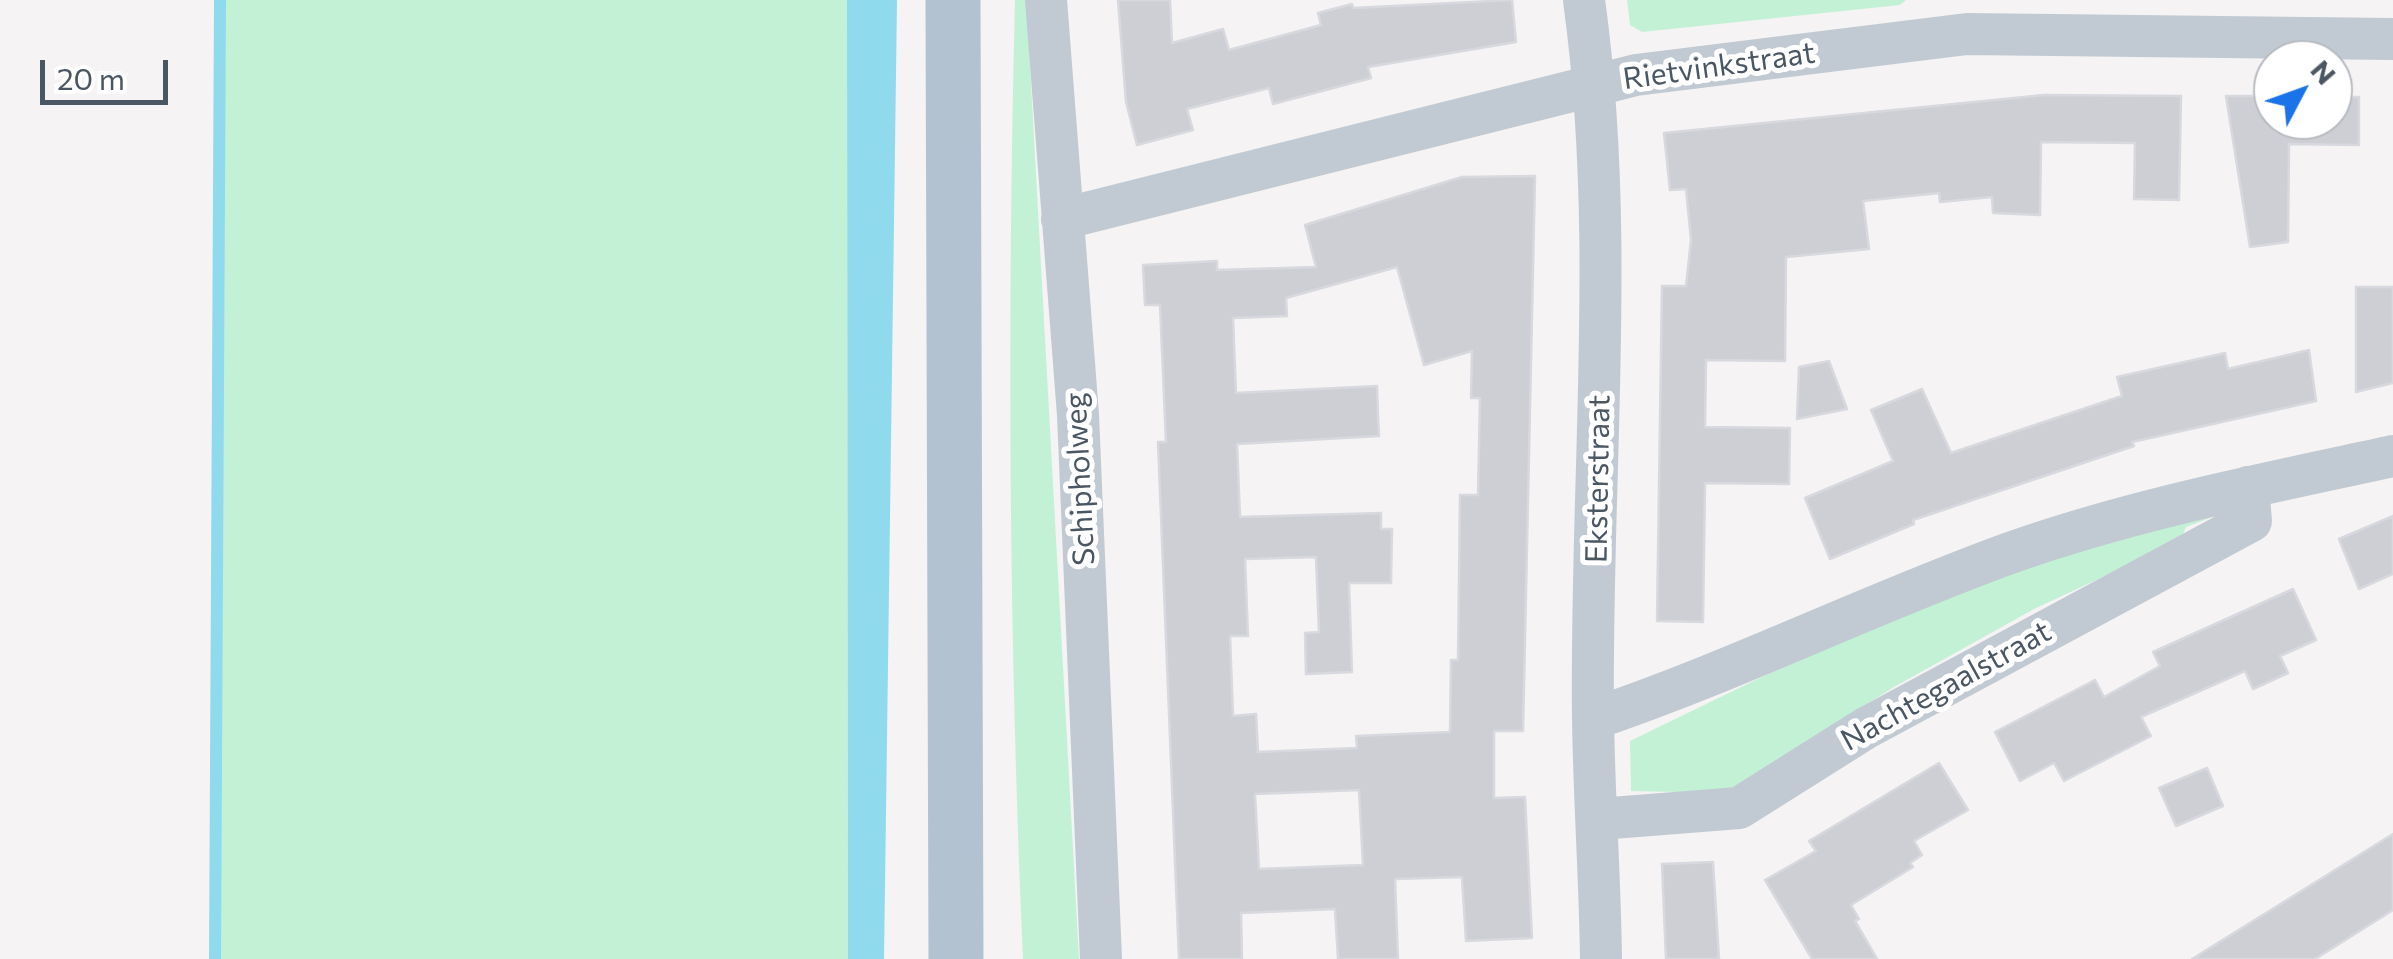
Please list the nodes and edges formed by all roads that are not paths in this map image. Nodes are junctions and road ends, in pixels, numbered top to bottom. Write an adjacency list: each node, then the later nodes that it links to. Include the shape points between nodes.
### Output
1 (953, 0): 12 (main road)
2 (1046, 0): 7 (street, Schipholweg)
3 (1584, 0): 6 (street, Eksterstraat)
4 (1962, 17): 5 (street, Rietvinkstraat); 6 (street, Rietvinkstraat)
5 (2393, 39)
6 (1596, 83): 7 (street, Rietvinkstraat); 10 (street, Eksterstraat, via 1602,290)
7 (1062, 220): 13 (street, Schipholweg, via 1078,415)
8 (2393, 456): 9 (street)
9 (2248, 487): 10 (street, via 2012,552); 11 (street, Nachtegaalstraat, via 2252,521 1866,728 1740,808)
10 (1593, 719): 11 (street, Eksterstraat)
11 (1599, 819): 14 (street, Eksterstraat)
12 (956, 959)
13 (1101, 959)
14 (1601, 959)

